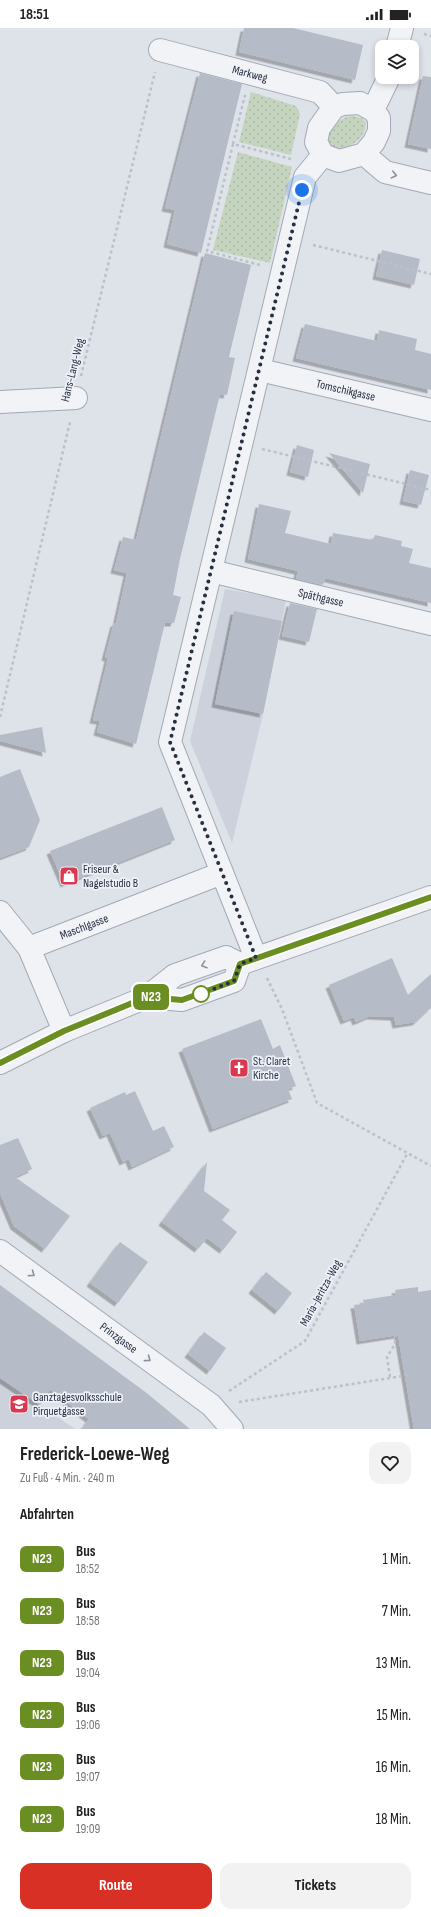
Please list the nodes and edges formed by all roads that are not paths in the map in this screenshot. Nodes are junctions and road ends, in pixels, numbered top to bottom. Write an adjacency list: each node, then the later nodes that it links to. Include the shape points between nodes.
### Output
1 (402, 28): 2 (street)
2 (399, 40)
3 (160, 50): 5 (street, Markweg, via 320,92)
4 (386, 84): 6 (street)
5 (334, 107): 6 (street, via 360,103); 8 (street, via 319,128 316,142)
6 (373, 110): 7 (street, via 379,118 379,131)
7 (364, 154): 8 (street, via 339,160); 9 (street, one-way to 9, via 385,172)
8 (323, 155): 10 (street, via 304,177)
9 (431, 184)
10 (260, 370): 13 (street, Tomschikgasse); 14 (street)
11 (76, 398): 12 (street)
12 (0, 402)
13 (431, 410)
14 (211, 571): 15 (street, Späthgasse); 16 (street, via 170,742)
15 (431, 624)
16 (222, 873): 19 (street, Maschlgasse); 20 (street)
17 (431, 897): 20 (street)
18 (0, 912): 19 (street)
19 (29, 948): 21 (street)
20 (248, 961): 21 (street, via 226,957 175,975 147,997)
21 (64, 1031): 22 (street)
22 (0, 1063)
23 (0, 1251): 24 (street, Prinzgasse, one-way to 24, via 211,1405)
24 (232, 1429)

